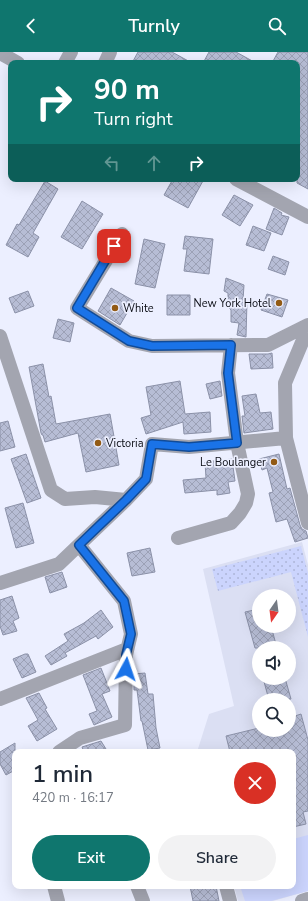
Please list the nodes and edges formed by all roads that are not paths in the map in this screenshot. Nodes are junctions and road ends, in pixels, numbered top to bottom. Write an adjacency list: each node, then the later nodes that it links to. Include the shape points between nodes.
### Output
1 (0, 53): 2 (street)
2 (13, 60)
3 (242, 182): 4 (street)
4 (308, 217)
5 (122, 234): 9 (street, via 77,308 129,341 152,346)
6 (308, 324): 9 (street, via 268,345)
7 (308, 328): 10 (street, via 285,382)
8 (0, 336): 12 (street, via 51,490 65,499 95,496)
9 (231, 345): 11 (street, via 228,373)
10 (286, 438): 11 (street); 13 (street)
11 (237, 443): 12 (street, via 189,447 152,444 146,479); 14 (street, via 248,494 240,513 231,523)
12 (126, 500): 15 (street)
13 (308, 523)
14 (178, 538)
15 (79, 545): 16 (street, via 59,564); 17 (street, via 124,601 131,634)
16 (0, 583)
17 (128, 649): 18 (street); 19 (street, via 125,725 80,738)
18 (0, 699)
19 (64, 749)
20 (55, 889): 24 (street)
21 (138, 889): 25 (street)
22 (227, 889): 26 (street)
23 (308, 900): 27 (street)
24 (58, 901)
25 (142, 901)
26 (230, 901)
27 (302, 901)

